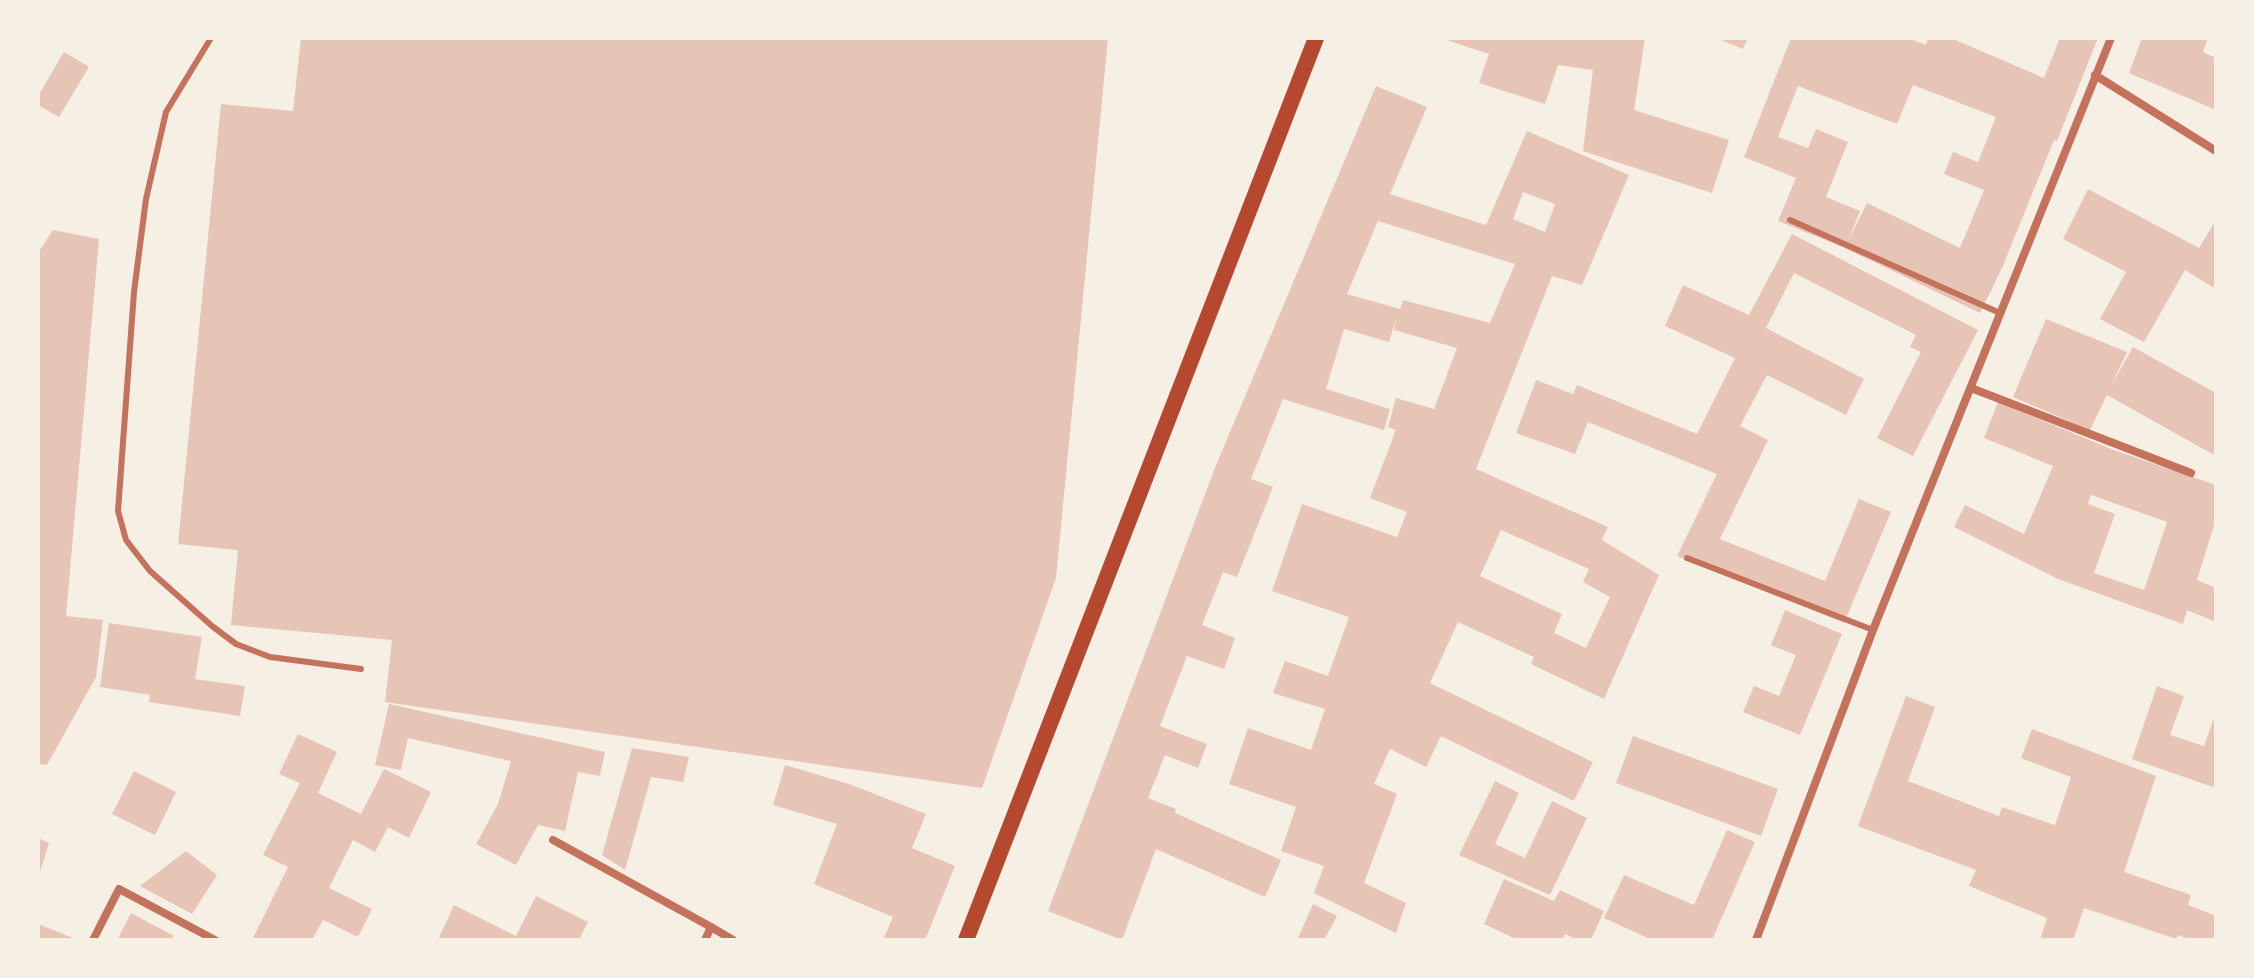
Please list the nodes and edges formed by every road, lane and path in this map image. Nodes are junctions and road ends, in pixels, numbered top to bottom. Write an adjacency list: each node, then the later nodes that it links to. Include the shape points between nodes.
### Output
1 (211, 38): 12 (lane, via 166,112 146,199 118,511 126,540 150,571 236,644 270,657)
2 (1316, 38): 19 (main road)
3 (2111, 38): 4 (street)
4 (2095, 75): 5 (street); 7 (street)
5 (2216, 151)
6 (1790, 220): 7 (lane)
7 (2000, 313): 8 (street)
8 (1971, 388): 9 (street); 11 (street)
9 (2191, 473)
10 (1687, 558): 11 (lane)
11 (1873, 630): 20 (street)
12 (361, 669)
13 (553, 840): 14 (street)
14 (711, 927): 17 (street); 18 (street)
15 (93, 940): 16 (street, via 119,889)
16 (215, 940)
17 (705, 940)
18 (733, 940)
19 (966, 940)
20 (1756, 940)

